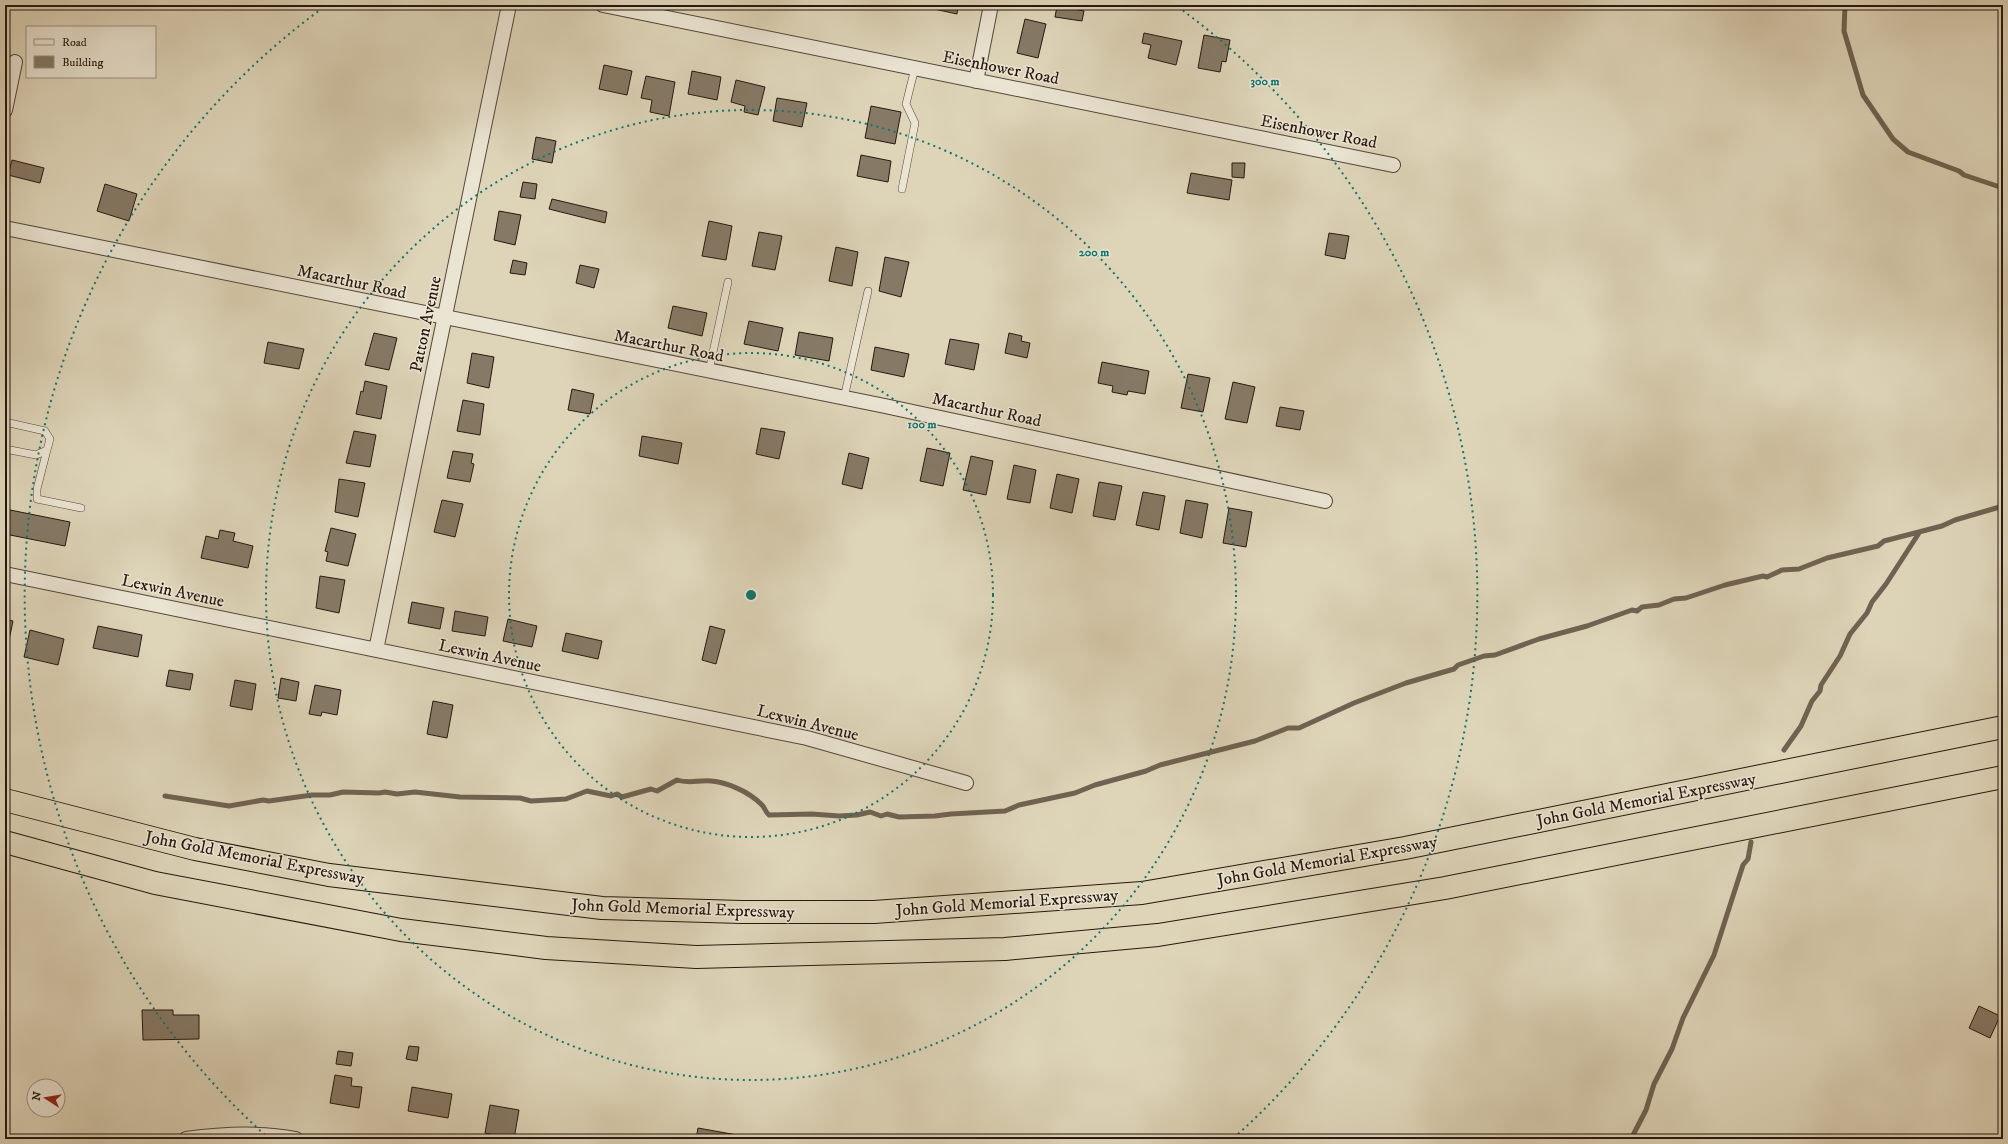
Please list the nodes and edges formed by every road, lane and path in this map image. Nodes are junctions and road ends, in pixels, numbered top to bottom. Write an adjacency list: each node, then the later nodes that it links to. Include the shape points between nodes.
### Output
1 (509, 5): 13 (street, Patton Avenue)
2 (603, 5): 5 (street, Eisenhower Road)
3 (991, 5): 6 (street)
4 (15, 62): 7 (street)
5 (915, 68): 6 (street, Eisenhower Road); 9 (lane, via 906,104 915,123)
6 (976, 80): 8 (street, Eisenhower Road)
7 (5, 110)
8 (1393, 165)
9 (902, 189)
10 (5, 228): 13 (street, Macarthur Road)
11 (728, 282): 14 (lane)
12 (868, 291): 15 (lane)
13 (445, 318): 14 (street, Macarthur Road); 22 (street, Patton Avenue)
14 (709, 371): 15 (street, Macarthur Road)
15 (844, 398): 19 (street, Macarthur Road)
16 (5, 422): 18 (lane, via 45,431 50,439)
17 (5, 449): 18 (lane, via 36,456)
18 (47, 450): 20 (lane, via 37,499)
19 (1325, 501)
20 (81, 508)
21 (5, 574): 22 (street, Lexwin Avenue)
22 (376, 650): 25 (street, Lexwin Avenue, via 807,738)
23 (2003, 727): 26 (highway, John Gold Memorial Expressway, via 1405,848 1142,893 874,912 602,908 329,875 195,849)
24 (2003, 777): 27 (highway, via 1445,888 1158,935 1005,949 696,957 546,948 401,930 155,883)
25 (966, 783)
26 (5, 800)
27 (5, 842)
28 (186, 1139): 29 (street, via 216,1135 278,1135)
29 (296, 1139)

